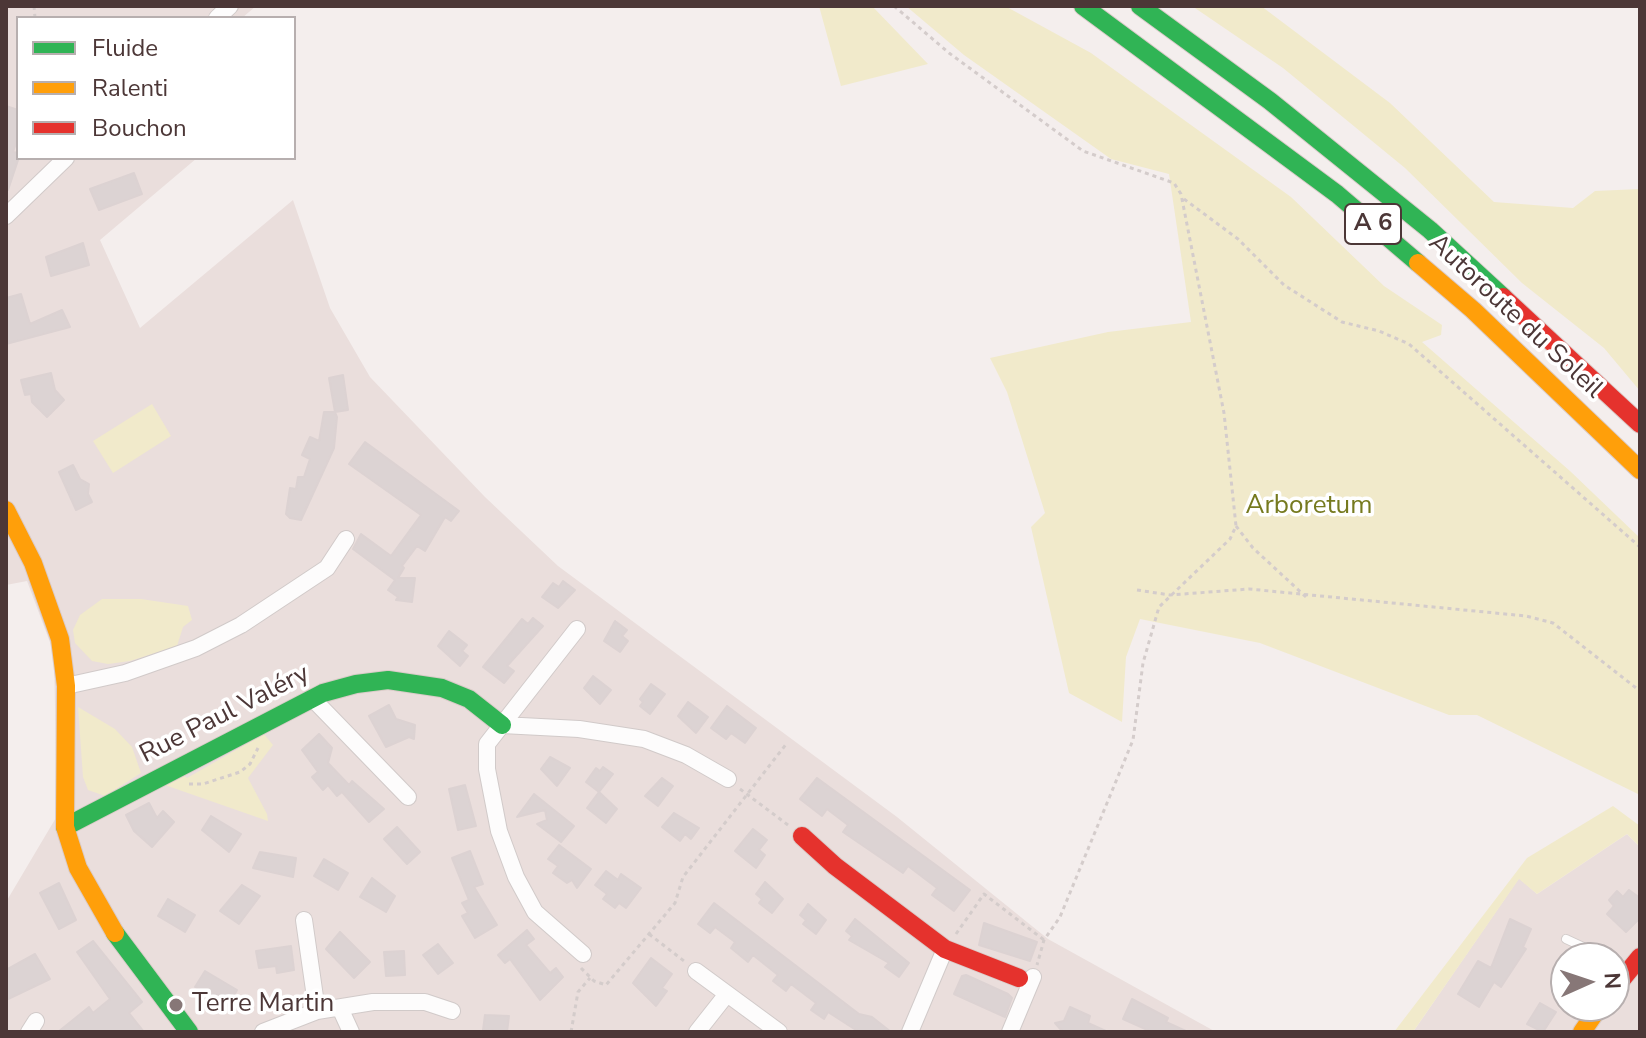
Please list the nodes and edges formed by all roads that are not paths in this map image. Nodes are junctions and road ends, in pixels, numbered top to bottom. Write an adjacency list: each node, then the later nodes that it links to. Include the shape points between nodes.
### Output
1 (1083, 6): 6 (main road, Autoroute du Soleil / A 6, via 1337,194 1529,361)
2 (1140, 6): 5 (main road, Autoroute du Soleil / A 6, via 1270,101 1430,230)
3 (64, 160): 4 (street)
4 (6, 216)
5 (1640, 424)
6 (1640, 470)
7 (6, 510): 10 (main road, via 33,563 60,639)
8 (346, 539): 10 (street, via 327,568 241,625 196,648 125,673)
9 (577, 629): 12 (street)
10 (66, 686): 15 (main road)
11 (312, 698): 12 (main road, Rue Paul Valéry, via 388,680 456,693); 14 (street); 15 (main road, Rue Paul Valéry)
12 (502, 725): 13 (street, via 644,739); 21 (street, via 487,744 499,831 535,912)
13 (728, 779)
14 (408, 797)
15 (65, 824): 28 (main road, via 78,868 103,915)
16 (802, 836): 20 (main road)
17 (304, 920): 26 (street)
18 (1566, 939): 19 (lane)
19 (1572, 942)
20 (945, 949): 23 (main road); 33 (street)
21 (583, 954)
22 (696, 971): 24 (street)
23 (1026, 978): 34 (street)
24 (727, 994): 31 (street); 32 (street)
25 (340, 1008): 26 (street); 27 (street, via 425,1002); 30 (street)
26 (317, 1011): 29 (street)
27 (452, 1011)
28 (189, 1032)
29 (263, 1032)
30 (351, 1032)
31 (697, 1032)
32 (779, 1032)
33 (910, 1032)
34 (1010, 1032)

